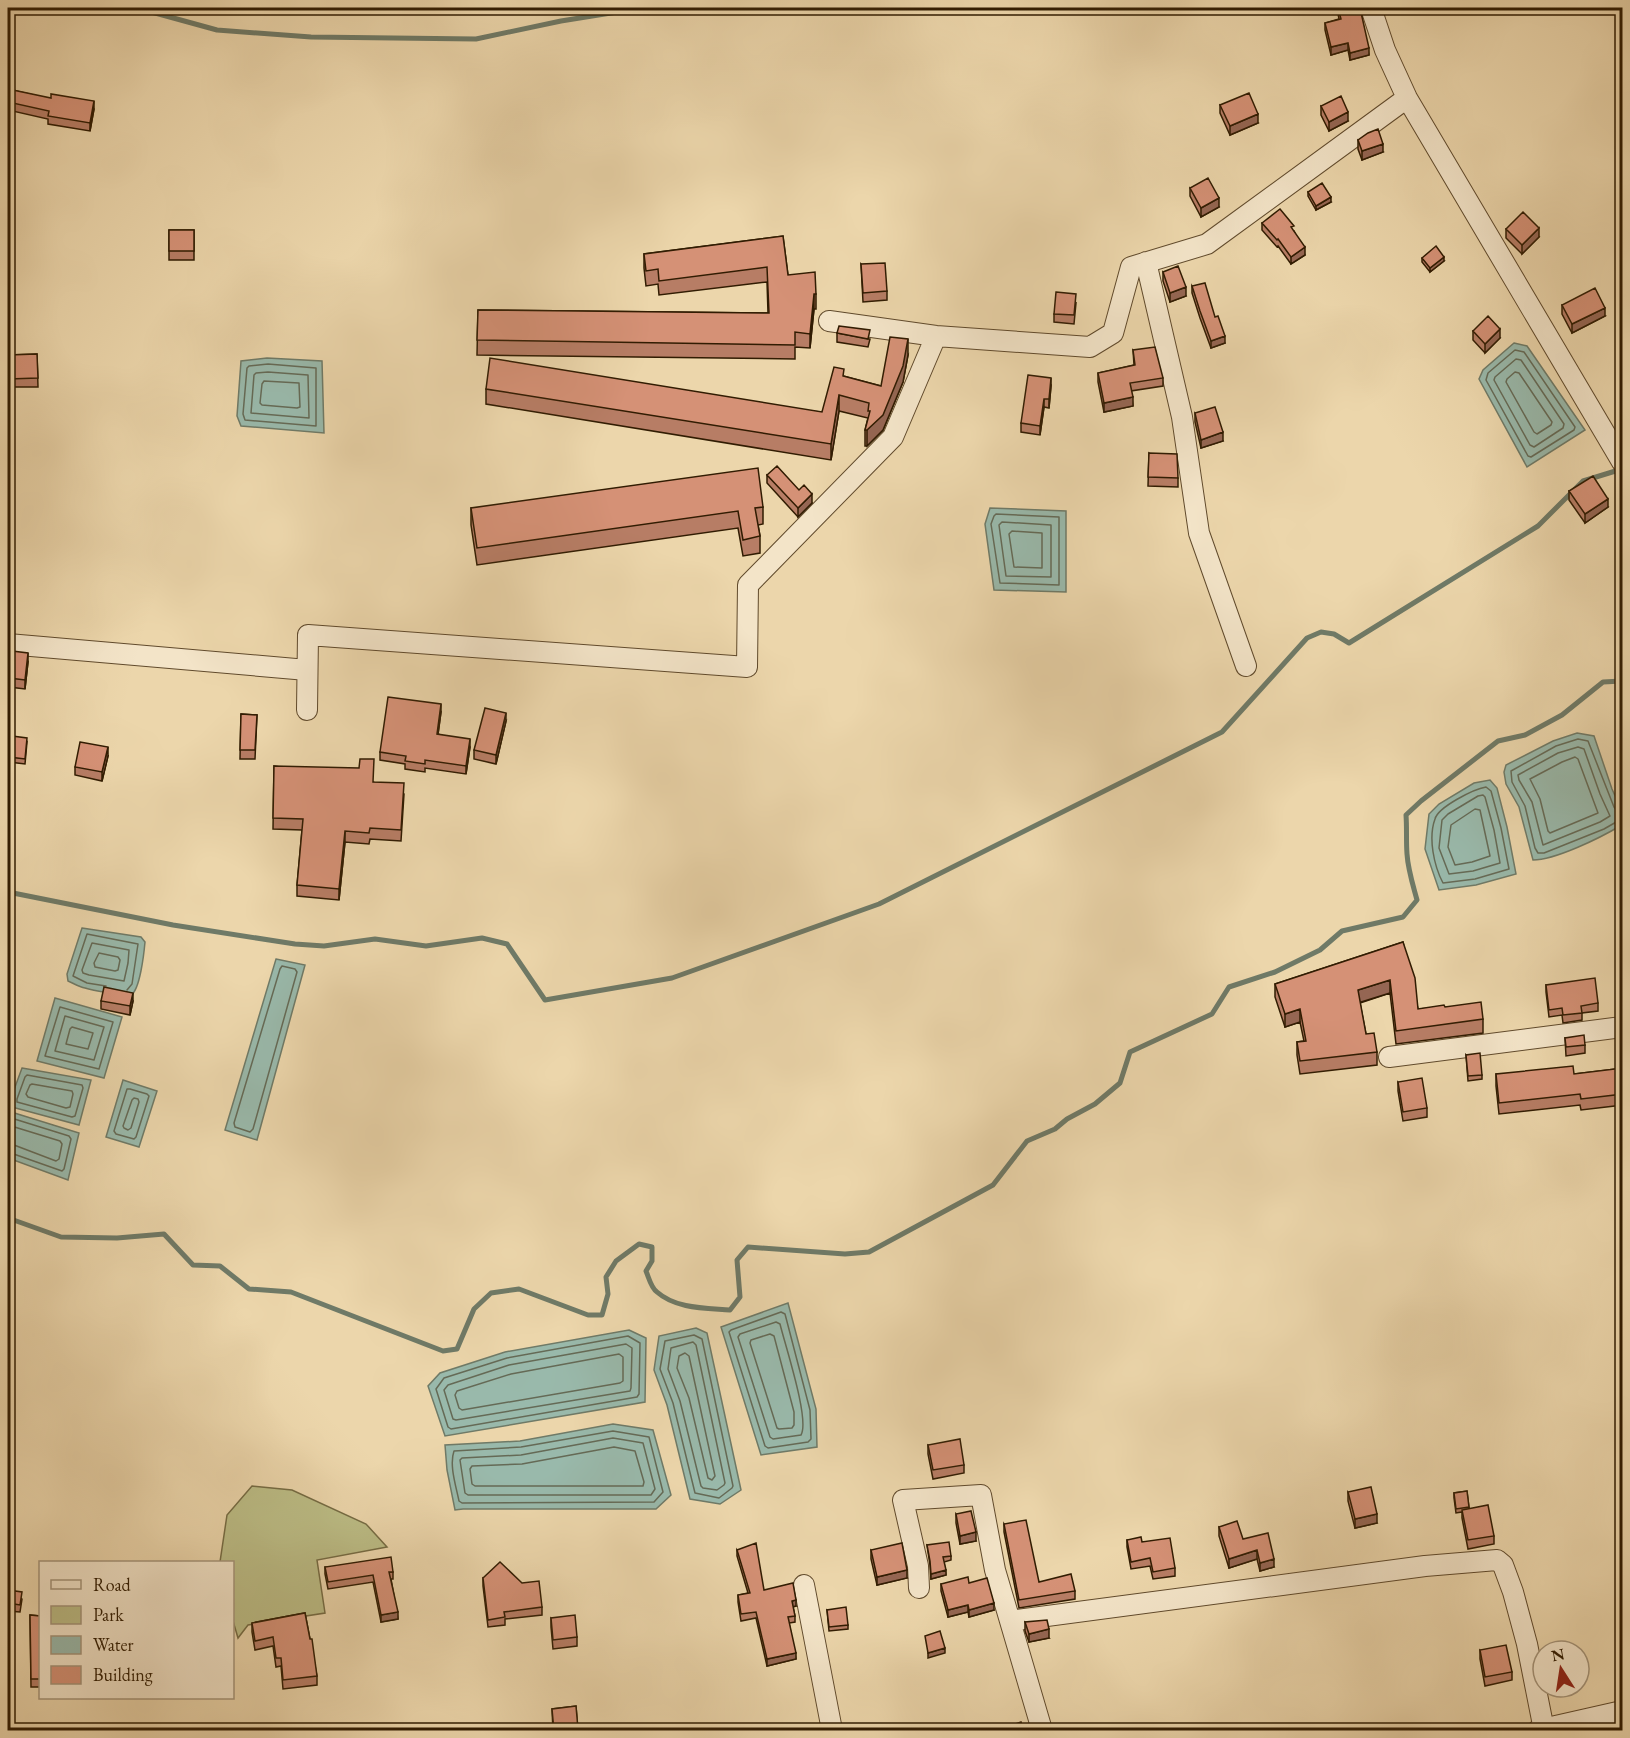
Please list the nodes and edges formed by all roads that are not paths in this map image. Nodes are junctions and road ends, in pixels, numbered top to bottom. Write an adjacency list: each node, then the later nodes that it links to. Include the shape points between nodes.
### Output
1 (1371, 8): 2 (street)
2 (1407, 98): 3 (street, via 1207,244); 6 (street)
3 (1146, 262): 5 (street, via 1131,267 1113,333 1090,347); 8 (street, via 1182,417 1199,533)
4 (828, 321): 5 (street)
5 (936, 336): 9 (street, via 893,437 747,585 747,667 308,635)
6 (1622, 461)
7 (8, 644): 9 (street)
8 (1246, 666)
9 (307, 670): 10 (street)
10 (307, 710)
11 (1623, 1027): 12 (street)
12 (1389, 1057)
13 (804, 1585): 18 (street)
14 (919, 1588): 15 (street, via 903,1500 981,1495 995,1570)
15 (1010, 1621): 17 (street, via 1497,1560 1503,1565 1513,1592 1527,1644); 19 (street)
16 (1623, 1711): 17 (street)
17 (1542, 1730)
18 (832, 1731)
19 (1042, 1731)

